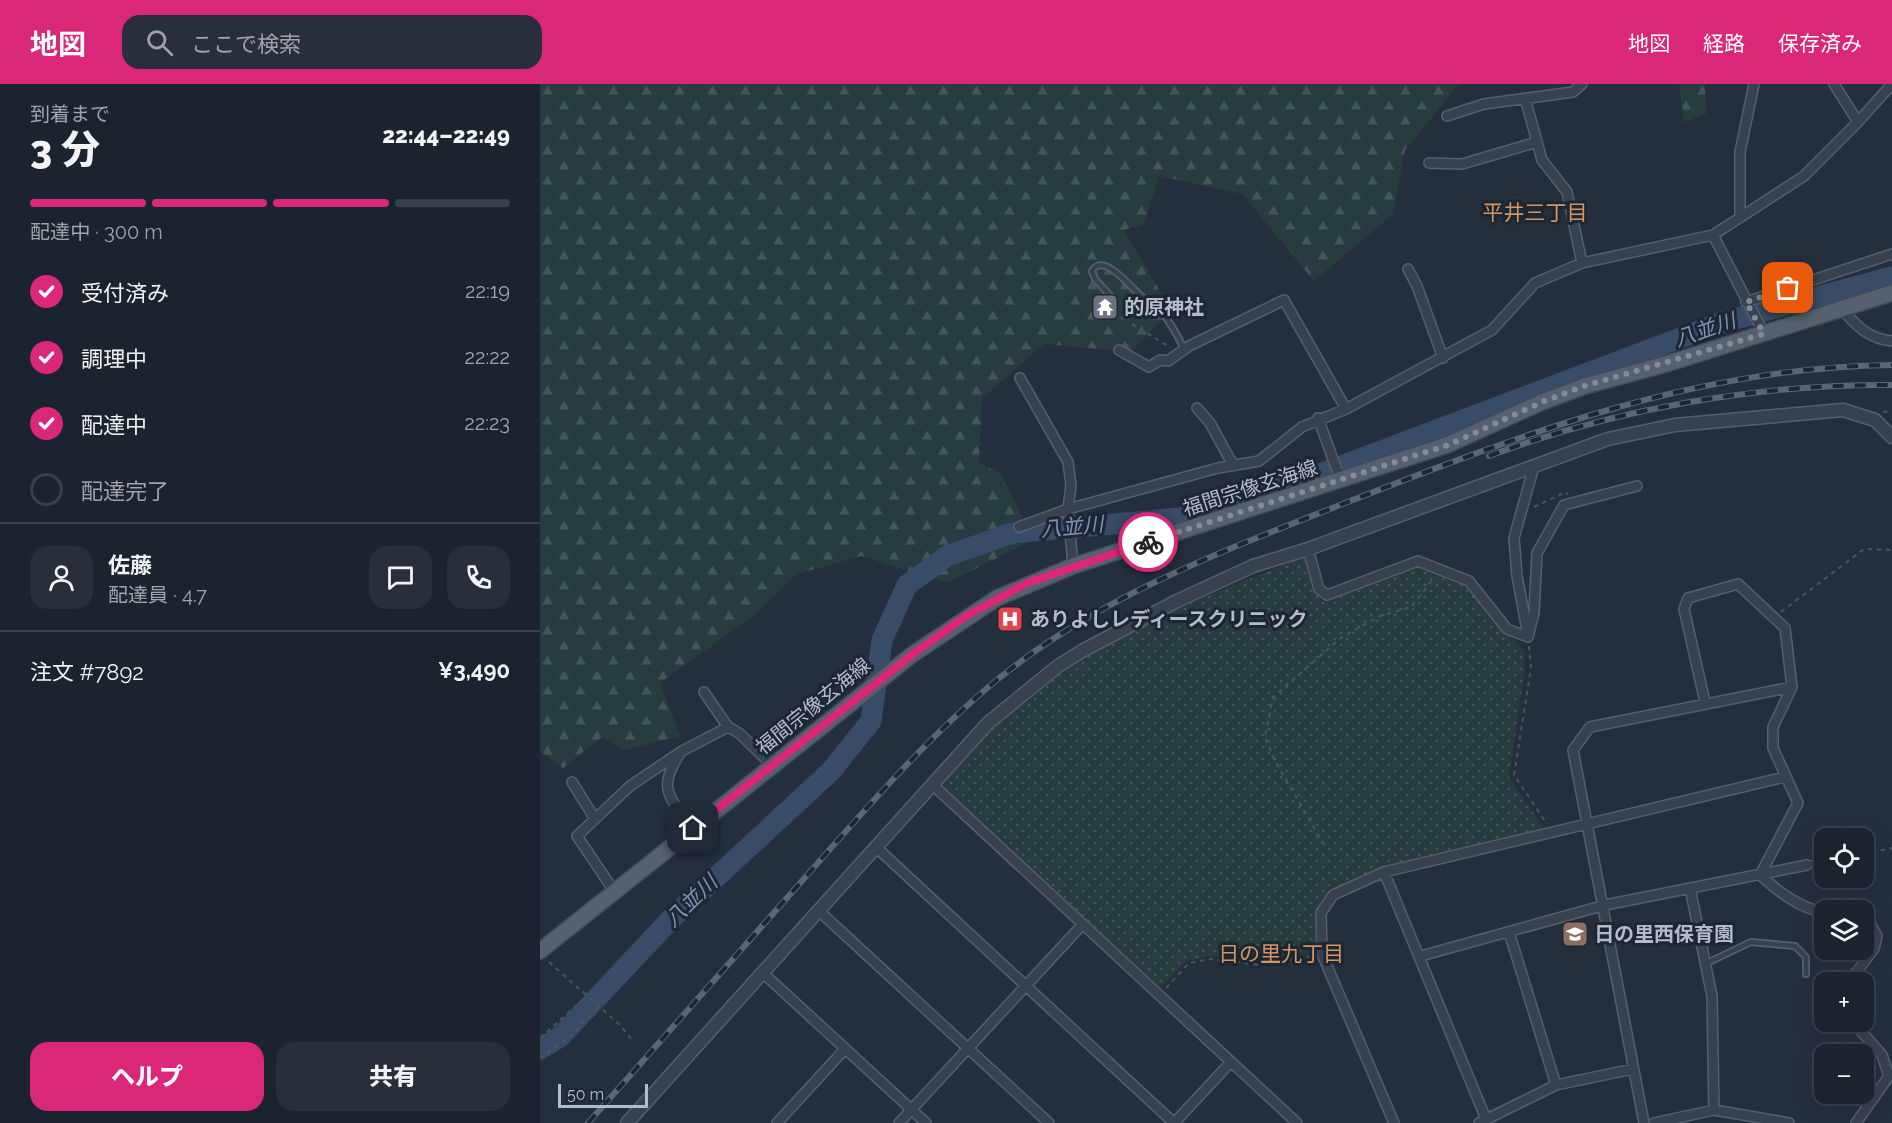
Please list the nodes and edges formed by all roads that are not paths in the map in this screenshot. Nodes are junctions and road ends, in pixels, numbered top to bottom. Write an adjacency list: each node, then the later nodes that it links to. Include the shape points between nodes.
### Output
1 (1582, 84): 5 (street, via 1573,93)
2 (1754, 84): 10 (street, via 1740,152)
3 (1834, 84): 7 (street)
4 (1892, 84): 7 (street)
5 (1525, 98): 6 (street, via 1484,104); 8 (street)
6 (1447, 116)
7 (1858, 122): 10 (street, via 1804,176)
8 (1537, 142): 9 (street, via 1462,164); 13 (street, via 1542,160 1567,192)
9 (1429, 163)
10 (1740, 216): 11 (street)
11 (1713, 235): 13 (street); 17 (street)
12 (1892, 254): 17 (street)
13 (1582, 263): 23 (street, via 1535,283 1492,330)
14 (1408, 269): 23 (street, via 1418,286)
15 (1892, 293): 18 (main road, 福間宗像玄海線)
16 (1113, 299): 22 (lane, via 1095,279 1094,267 1113,269 1136,293 1155,305)
17 (1747, 304): 19 (street)
18 (1840, 308): 19 (main road, 福間宗像玄海線); 20 (street, via 1864,333)
19 (1761, 329): 31 (main road, 福間宗像玄海線, via 1584,386 1448,445)
20 (1892, 340)
21 (1119, 350): 22 (street, via 1149,367)
22 (1182, 351): 26 (street, via 1284,300)
23 (1443, 358): 26 (street)
24 (1020, 378): 33 (street, via 1068,462)
25 (1197, 408): 29 (street)
26 (1346, 410): 27 (street)
27 (1318, 418): 29 (street, via 1259,461); 31 (street)
28 (1892, 437): 30 (street, via 1875,420 1843,410 1817,410 1675,425 1608,439)
29 (1233, 465): 33 (street)
30 (1534, 466): 35 (street); 37 (street, via 1514,538 1516,576)
31 (1339, 476): 36 (main road, 福間宗像玄海線)
32 (1637, 486): 37 (street, via 1564,505 1538,553 1534,614)
33 (1068, 509): 34 (street); 36 (street)
34 (1019, 527)
35 (1308, 549): 37 (street, via 1319,590 1327,595 1418,561 1469,581 1507,628); 46 (street, via 1253,567 1178,601 1058,666 988,723)
36 (1073, 566): 43 (main road, 福間宗像玄海線, via 1027,583 966,616)
37 (1528, 637)
38 (1792, 687): 40 (street); 40 (street, via 1785,628 1738,584 1688,598 1684,609); 44 (street, via 1773,727 1773,748)
39 (704, 692): 41 (street)
40 (1705, 702): 48 (street, via 1590,727 1573,750)
41 (728, 728): 42 (street); 43 (street, via 739,733)
42 (682, 751): 47 (street, via 630,786); 49 (street, via 668,772 667,789)
43 (773, 766): 49 (main road, 福間宗像玄海線)
44 (1785, 777): 48 (street); 54 (street, via 1798,803)
45 (572, 782): 47 (street)
46 (934, 786): 50 (street); 60 (street)
47 (596, 819): 56 (street, via 577,836)
48 (1587, 825): 53 (street); 57 (street)
49 (693, 828): 56 (main road, 福間宗像玄海線)
50 (877, 848): 59 (street); 71 (street)
51 (1814, 863): 52 (lane)
52 (1807, 864): 54 (street)
53 (1384, 872): 65 (street); 87 (street, via 1333,895 1321,913 1322,954)
54 (1761, 875): 55 (street); 58 (street, via 1774,888)
55 (1690, 888): 57 (street); 67 (street)
56 (614, 891): 64 (main road, 福間宗像玄海線)
57 (1605, 905): 62 (street); 76 (street)
58 (1814, 910)
59 (819, 911): 69 (street); 74 (street)
60 (1083, 924): 71 (street); 75 (street)
61 (1874, 930): 63 (street)
62 (1509, 932): 65 (street); 77 (street)
63 (1874, 949)
64 (544, 956)
65 (1421, 956): 80 (street)
66 (1866, 960): 68 (street)
67 (1707, 963): 70 (lane, via 1751,942 1795,946 1806,957); 79 (street, via 1712,996)
68 (1857, 972)
69 (763, 973): 73 (street); 81 (street)
70 (1806, 974)
71 (1025, 987): 74 (street); 75 (street, via 1174,1123)
72 (1862, 1032): 91 (street, via 1882,1055 1889,1076)
73 (845, 1049): 78 (street); 82 (street)
74 (968, 1049): 78 (street); 85 (street)
75 (1231, 1062): 86 (street)
76 (1633, 1069): 77 (street); 88 (street)
77 (1556, 1086): 80 (street)
78 (911, 1109): 83 (street); 84 (street)
79 (1714, 1110): 89 (street); 90 (street)
80 (1483, 1121)
81 (627, 1123)
82 (777, 1123)
83 (899, 1123)
84 (926, 1123)
85 (1049, 1123)
86 (1297, 1123)
87 (1394, 1123)
88 (1644, 1123)
89 (1654, 1123)
90 (1789, 1123)
91 (1856, 1123)

